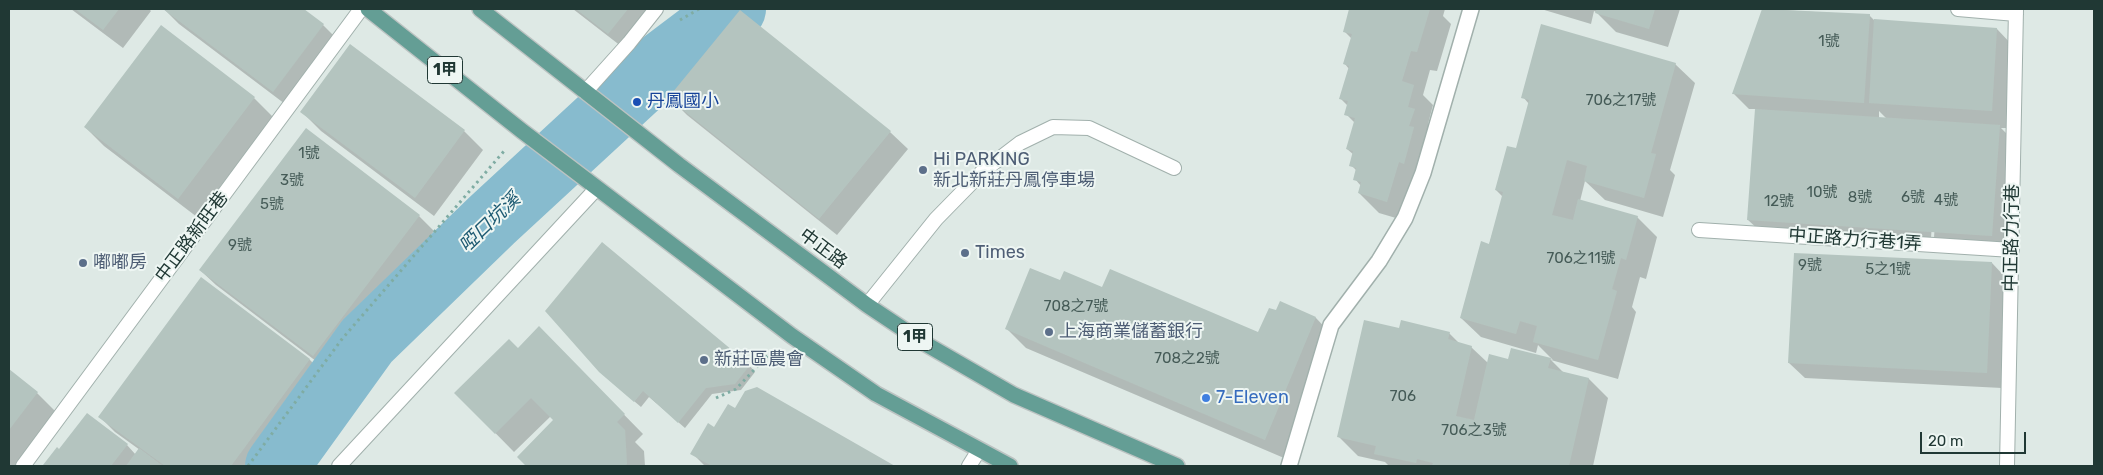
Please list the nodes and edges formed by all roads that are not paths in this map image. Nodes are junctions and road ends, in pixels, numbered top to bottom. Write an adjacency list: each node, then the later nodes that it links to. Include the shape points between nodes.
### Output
1 (361, 9): 15 (lane, 中正路新旺巷)
2 (368, 9): 10 (main road, 1甲)
3 (480, 9): 8 (main road, 中正路 / 1甲)
4 (656, 9): 8 (lane)
5 (1471, 9): 20 (street, via 1424,173 1405,218 1379,261 1331,325)
6 (1958, 9): 7 (lane)
7 (2016, 11): 12 (lane, 中正路力行巷)
8 (585, 92): 13 (main road, 中正路 / 1甲)
9 (1174, 168): 13 (lane, via 1089,128 1053,127 1020,143 982,172 936,219)
10 (597, 188): 14 (main road, 1甲, via 792,336 876,394); 16 (lane)
11 (1699, 230): 12 (lane, 中正路力行巷1弄)
12 (2012, 250): 21 (lane, 中正路力行巷)
13 (867, 305): 19 (main road, 中正路 / 1甲, via 1014,395)
14 (980, 450): 17 (lane); 18 (main road, 1甲)
15 (23, 466)
16 (339, 466)
17 (969, 466)
18 (1010, 466)
19 (1177, 466)
20 (1289, 466)
21 (2007, 466)

